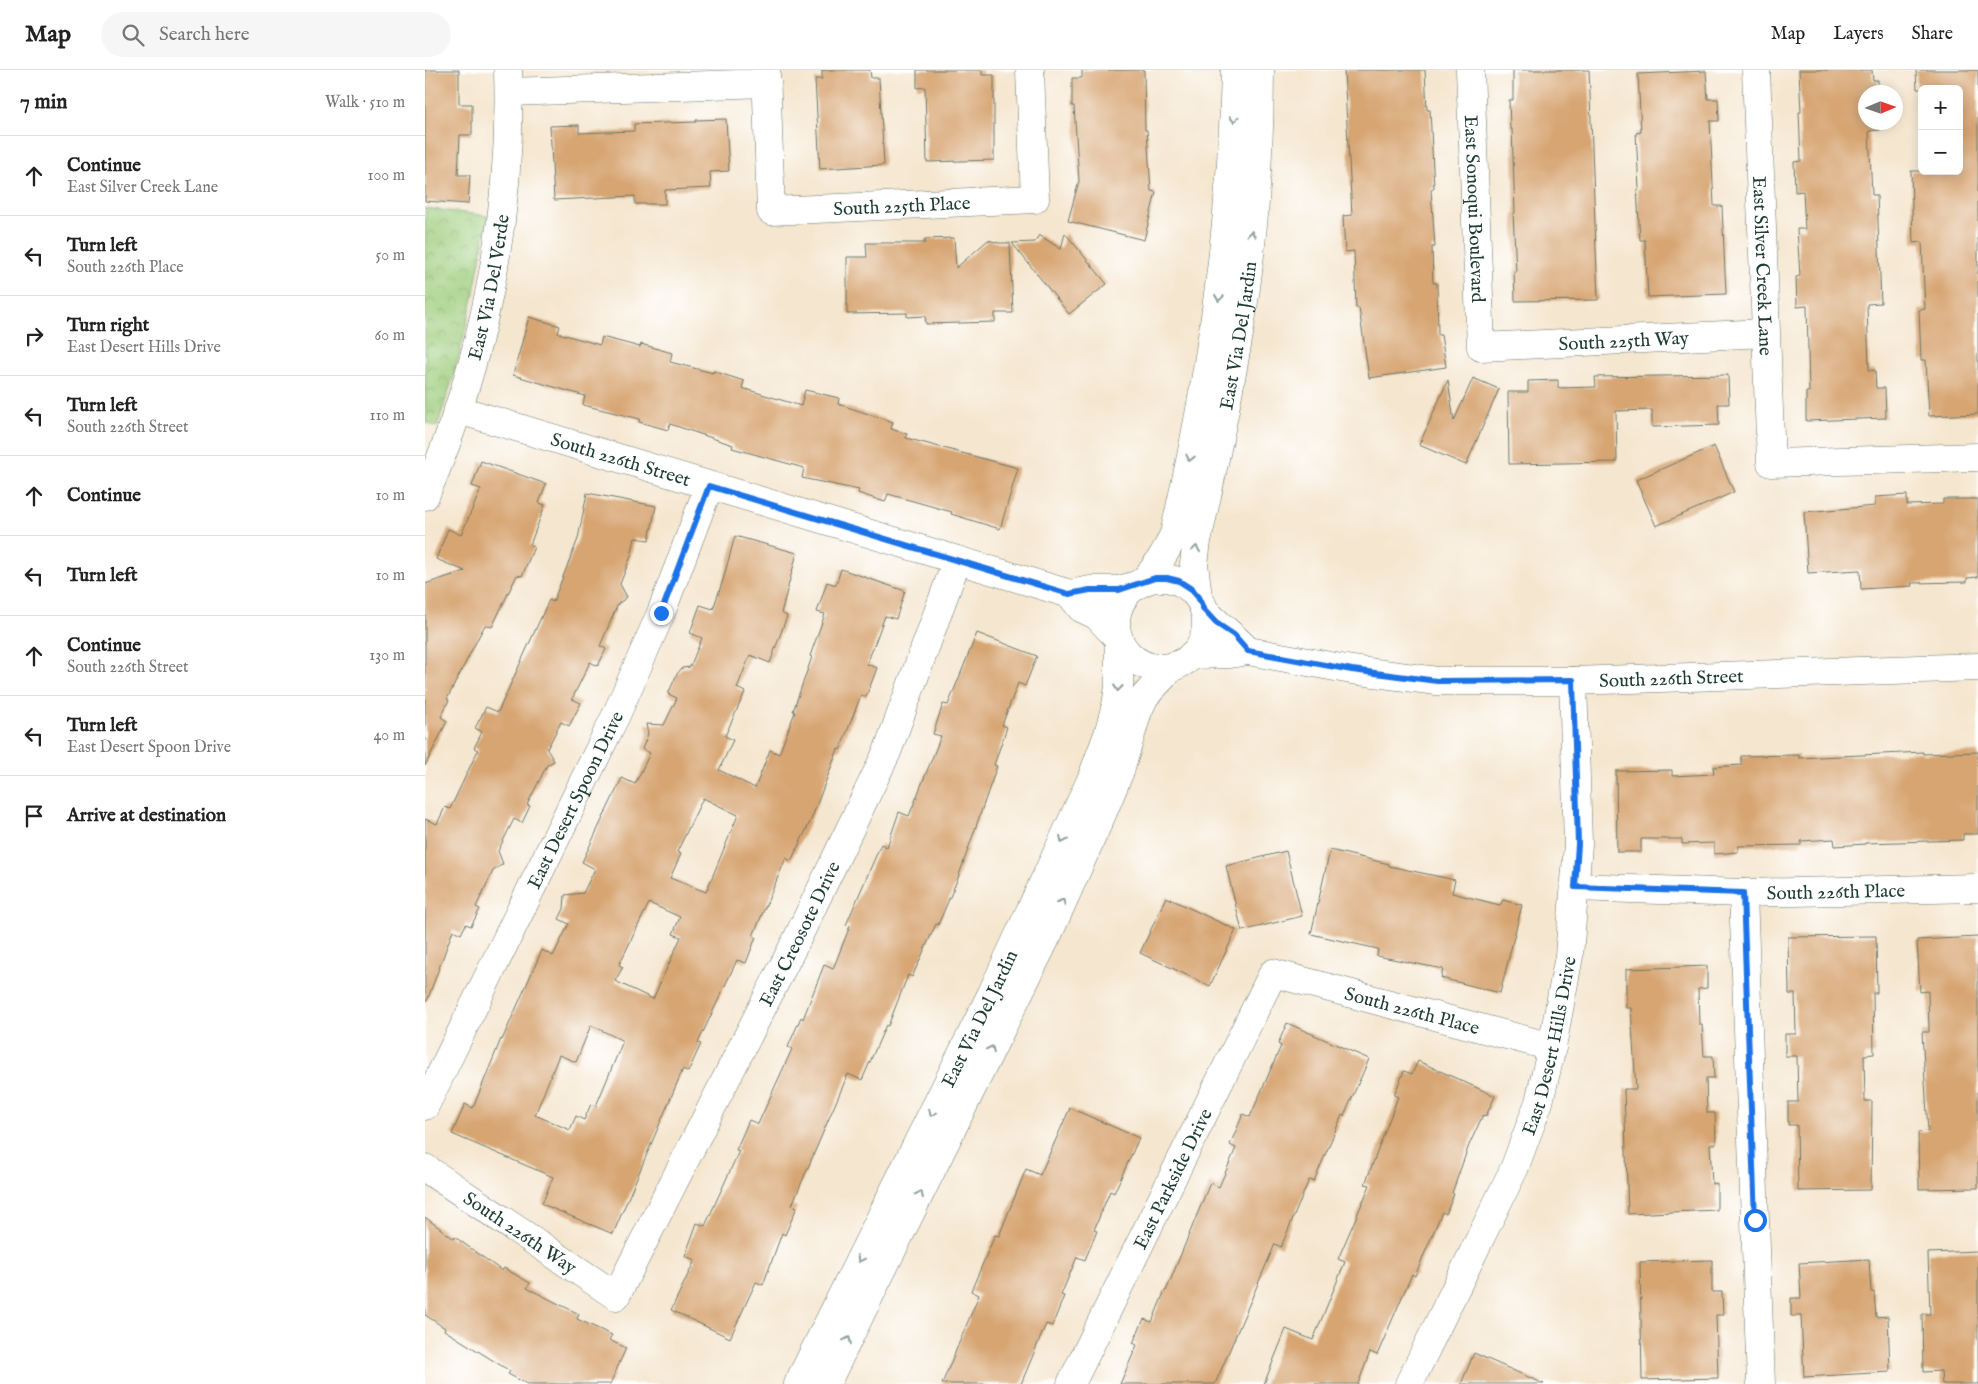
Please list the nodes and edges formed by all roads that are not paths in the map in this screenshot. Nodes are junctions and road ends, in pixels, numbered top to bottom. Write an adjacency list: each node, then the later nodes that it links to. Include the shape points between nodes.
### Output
1 (1031, 70): 6 (street, South 225th Place, via 1035,199 771,211)
2 (1235, 70): 15 (street, East Via Del Jardin, one-way to 15, via 1228,210 1211,347 1174,534 1157,567)
3 (1260, 70): 17 (street, East Via Del Jardin, one-way to 3, via 1194,564 1240,326 1250,251 1260,118)
4 (1470, 70): 9 (street, East Sonoqui Boulevard)
5 (1755, 70): 8 (street, East Silver Creek Lane)
6 (767, 77): 7 (street)
7 (508, 81): 10 (street, East Via Del Verde, via 505,193 494,268)
8 (1765, 333): 9 (street, South 225th Way); 11 (street, East Silver Creek Lane, via 1771,463)
9 (1481, 347)
10 (459, 410): 12 (street, South 226th Street); 13 (street, East Via Del Verde)
11 (1978, 457)
12 (709, 486): 14 (street, South 226th Street); 28 (street, East Desert Spoon Drive, via 661,613 617,713)
13 (425, 496)
14 (957, 560): 16 (street, South 226th Street); 30 (street, East Creosote Drive, via 887,752 797,939)
15 (1140, 583): 16 (street, South 226th Street, via 1119,590); 17 (street, via 1155,578 1173,580 1190,588); 18 (street, via 1129,591 1118,608 1116,629)
16 (1069, 594): 18 (street, South 226th Street)
17 (1201, 604): 19 (street, via 1216,623 1234,635); 20 (street, via 1206,622 1204,634 1200,646)
18 (1119, 639): 20 (street, via 1126,651 1142,663 1161,668); 31 (street, East Via Del Jardin, one-way to 31, via 1116,704 1091,780 991,995)
19 (1248, 651): 20 (street, South 226th Street); 22 (street, South 226th Street, via 1437,681)
20 (1183, 661): 32 (street, East Via Del Jardin, one-way to 20, via 1050,930 1103,812 1145,696)
21 (1978, 667): 22 (street, South 226th Street)
22 (1573, 680): 23 (street, East Desert Hills Drive, via 1578,844)
23 (1575, 887): 25 (street, South 226th Place); 27 (street, East Desert Hills Drive, via 1569,956)
24 (1978, 888): 25 (street, South 226th Place)
25 (1743, 893): 35 (street)
26 (1273, 973): 27 (street, South 226th Place); 33 (street, East Parkside Drive)
27 (1552, 1047): 34 (street, East Desert Hills Drive, via 1539,1102 1514,1169)
28 (425, 1106)
29 (425, 1168): 30 (street, South 226th Way)
30 (616, 1296)
31 (798, 1384)
32 (827, 1384)
33 (1071, 1384)
34 (1409, 1384)
35 (1761, 1384)

